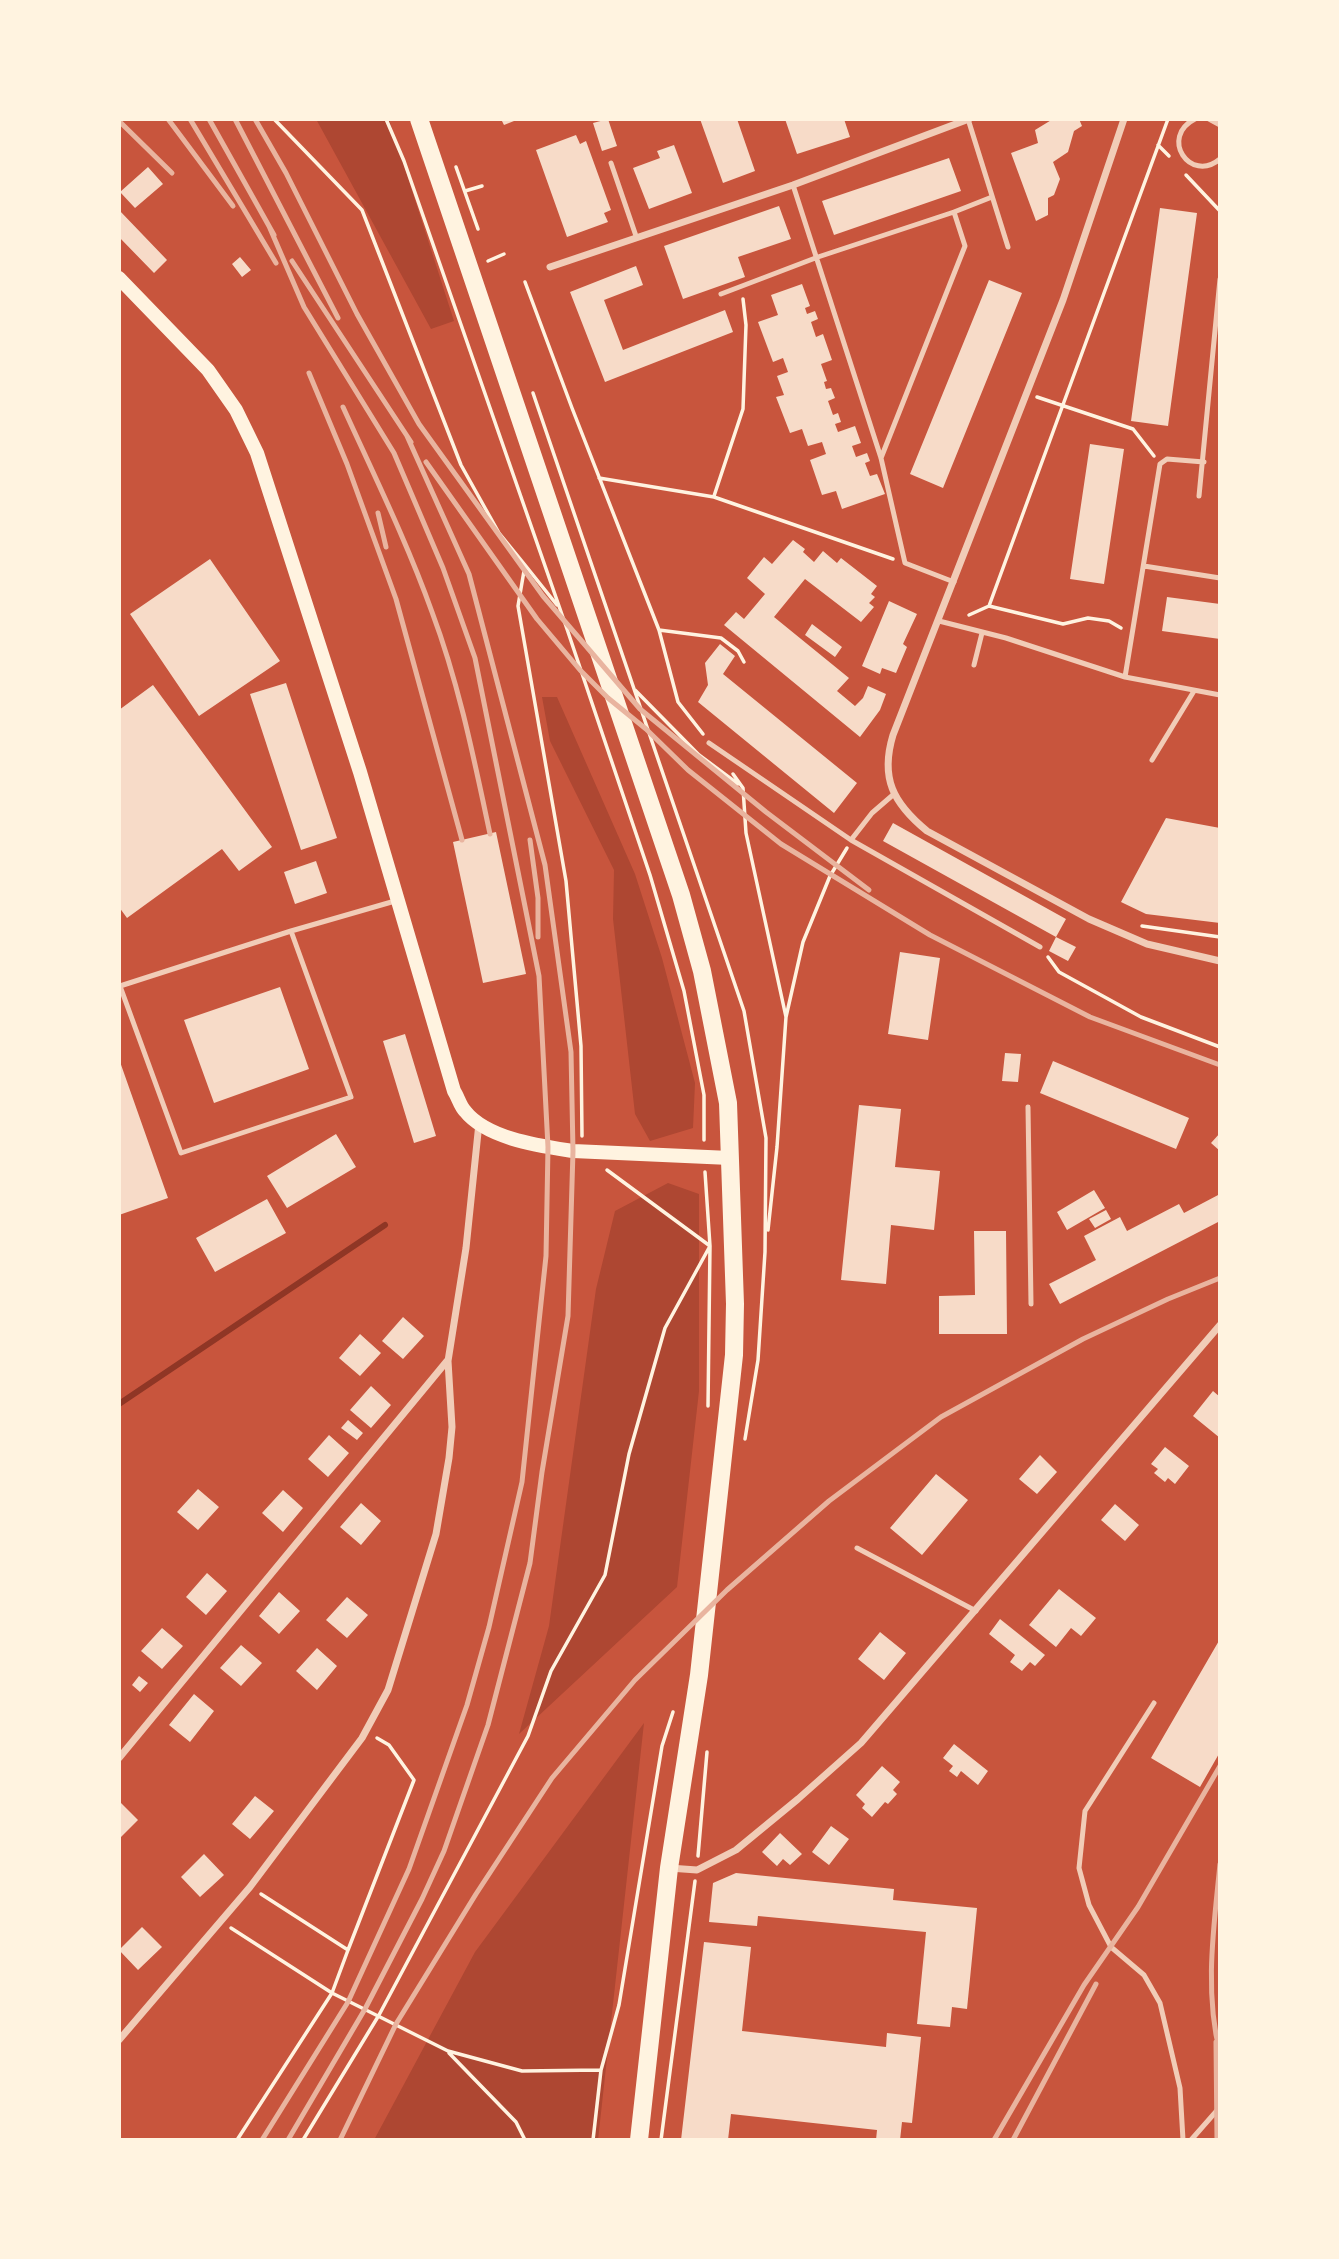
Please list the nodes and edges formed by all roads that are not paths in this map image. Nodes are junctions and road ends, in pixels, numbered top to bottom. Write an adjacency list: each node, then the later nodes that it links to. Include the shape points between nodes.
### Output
1 (419, 119): 41 (main road, via 681,895 717,1038 728,1103)
2 (968, 119): 9 (street); 10 (lane)
3 (1124, 119): 24 (street, via 1063,300)
4 (1195, 119): 7 (lane, via 1181,130 1178,140 1184,158 1203,167)
5 (1209, 119): 6 (lane)
6 (1220, 125)
7 (1220, 159)
8 (611, 163): 12 (lane)
9 (793, 185): 12 (street); 14 (lane)
10 (992, 197): 11 (lane); 13 (lane)
11 (954, 212): 14 (lane); 19 (lane, via 965,246)
12 (636, 236): 15 (street)
13 (1008, 247)
14 (818, 257): 18 (lane); 19 (lane)
15 (550, 267)
16 (119, 278): 35 (main road, via 208,370 257,453)
17 (1220, 279): 20 (lane)
18 (721, 294)
19 (881, 458): 24 (lane, via 905,563)
20 (1204, 462): 21 (lane); 22 (lane, via 1167,459 1160,464)
21 (1199, 496)
22 (1144, 566): 23 (lane); 28 (lane)
23 (1220, 578)
24 (954, 582): 25 (street)
25 (939, 621): 26 (lane); 33 (street, via 887,755)
26 (982, 633): 27 (lane); 28 (lane)
27 (974, 665)
28 (1125, 677): 29 (lane)
29 (1194, 691): 30 (lane); 32 (lane)
30 (1220, 695)
31 (709, 743): 34 (lane)
32 (1153, 760)
33 (894, 794): 34 (lane); 38 (street, via 908,816 927,831 1089,919 1147,944)
34 (851, 840): 37 (lane)
35 (398, 900): 36 (lane); 40 (main road, via 454,1091 465,1111)
36 (290, 931): 36 (lane, via 351,1097 181,1153 120,986)
37 (1040, 947)
38 (1220, 961)
39 (1028, 1107): 42 (lane)
40 (479, 1123): 41 (main road, via 513,1139 582,1152); 44 (street)
41 (730, 1158): 49 (main road, via 734,1355 699,1675)
42 (1031, 1304)
43 (1220, 1325): 46 (street)
44 (448, 1361): 48 (street); 50 (street, via 452,1427 436,1534 388,1690 366,1731 250,1887)
45 (857, 1548): 46 (lane)
46 (976, 1611): 49 (street, via 861,1743 736,1850 697,1870)
47 (1154, 1703): 53 (lane, via 1085,1811 1079,1868 1089,1905 1111,1947 1144,1975 1160,2003 1180,2088)
48 (119, 1758)
49 (669, 1868): 52 (main road)
50 (119, 2040)
51 (1220, 2107): 54 (lane)
52 (639, 2140)
53 (1183, 2140)
54 (1191, 2140)

